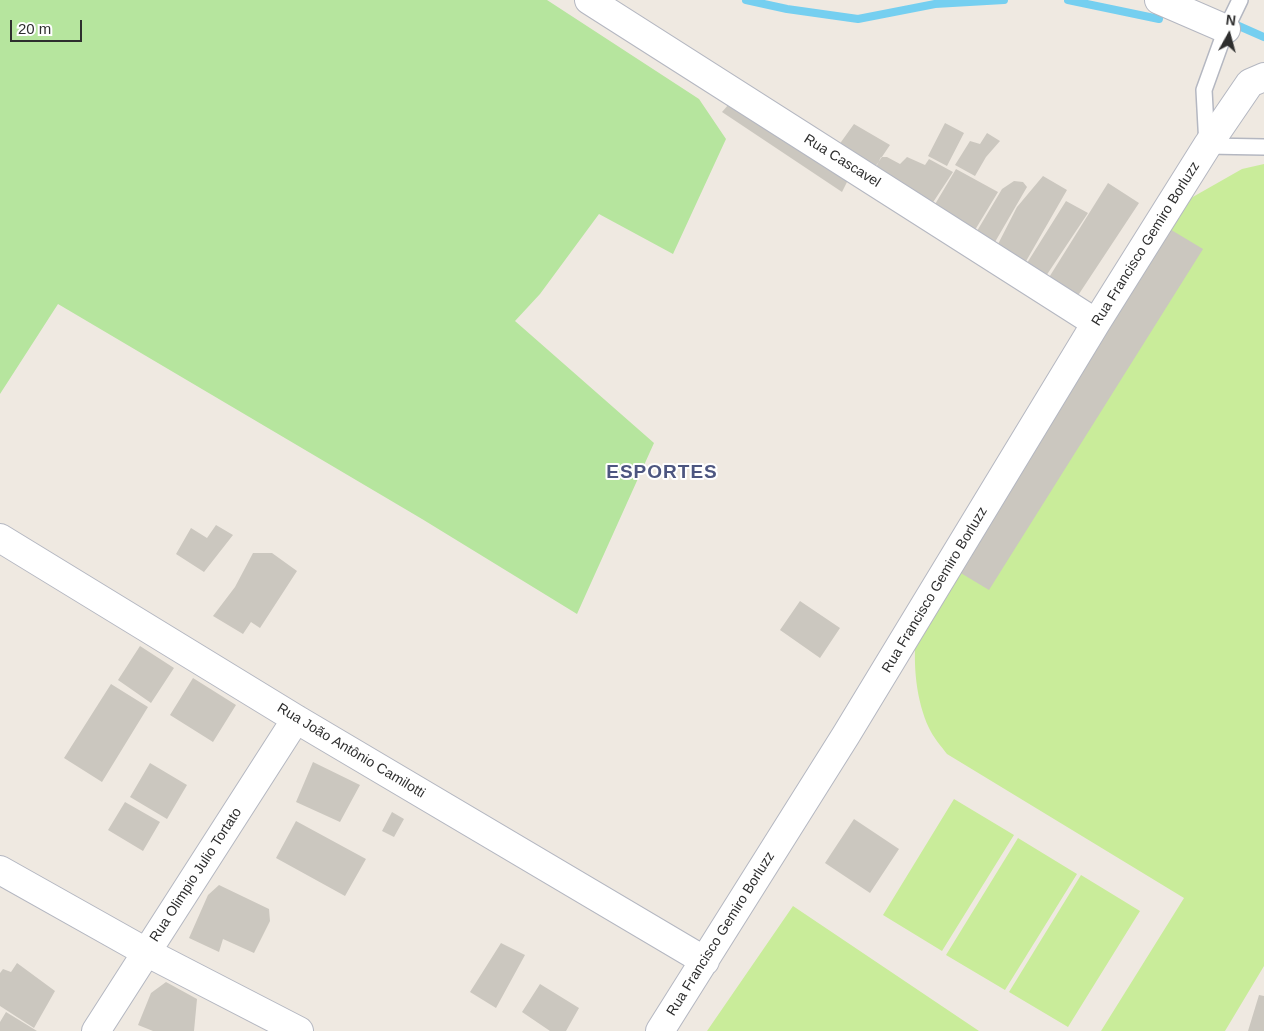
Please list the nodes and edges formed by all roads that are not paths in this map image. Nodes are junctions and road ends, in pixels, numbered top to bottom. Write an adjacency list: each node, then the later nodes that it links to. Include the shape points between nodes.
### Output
1 (589, 0): 8 (street, Rua Cascavel)
2 (1159, 0): 4 (street)
3 (1240, 0): 4 (lane, Rua Francisco Gemiro Borluzz)
4 (1226, 29): 6 (lane, Rua Francisco Gemiro Borluzz, via 1204,90)
5 (1264, 77): 6 (street, Rua Francisco Gemiro Borluzz, via 1250,83)
6 (1206, 146): 7 (lane); 8 (street, Rua Francisco Gemiro Borluzz)
7 (1264, 147)
8 (1096, 323): 13 (street, Rua Francisco Gemiro Borluzz)
9 (0, 538): 10 (street, Rua João Antônio Camilotti)
10 (296, 719): 12 (street, Rua Olimpio Julio Tortato); 13 (street, Rua João Antônio Camilotti)
11 (0, 870): 12 (street)
12 (146, 952): 14 (street, Rua Olimpio Julio Tortato); 15 (street)
13 (705, 961): 16 (street, Rua Francisco Gemiro Borluzz)
14 (96, 1031)
15 (299, 1031)
16 (660, 1031)

